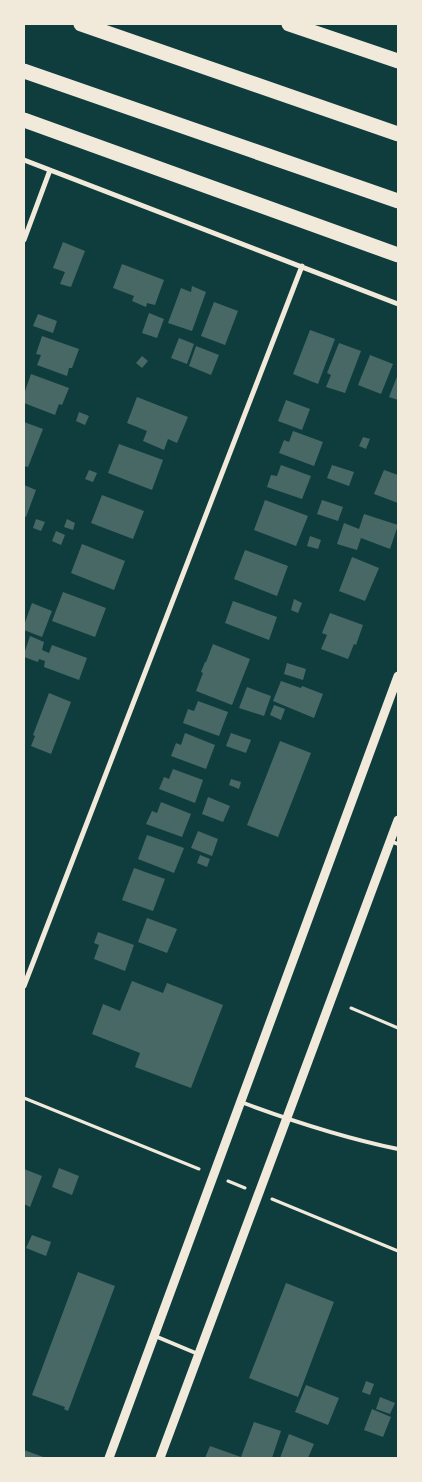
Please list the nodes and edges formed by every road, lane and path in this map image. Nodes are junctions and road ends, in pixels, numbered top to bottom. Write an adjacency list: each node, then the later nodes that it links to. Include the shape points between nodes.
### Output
1 (81, 24): 6 (highway)
2 (289, 24): 3 (highway)
3 (398, 61)
4 (24, 71): 9 (highway)
5 (24, 120): 11 (highway)
6 (398, 134)
7 (24, 160): 8 (street)
8 (50, 170): 10 (street); 12 (street)
9 (398, 201)
10 (24, 240)
11 (398, 255)
12 (302, 266): 13 (street); 17 (street)
13 (398, 304)
14 (398, 676): 21 (street)
15 (398, 820): 16 (street)
16 (394, 843): 22 (street)
17 (24, 986)
18 (351, 1008): 19 (path)
19 (398, 1028)
20 (24, 1098): 24 (path)
21 (241, 1102): 22 (lane); 27 (street)
22 (286, 1119): 23 (lane); 28 (street)
23 (398, 1149)
24 (161, 1154)
25 (298, 1210): 26 (path)
26 (398, 1251)
27 (154, 1336): 28 (lane); 29 (street)
28 (198, 1354): 30 (street)
29 (110, 1458)
30 (160, 1458)

